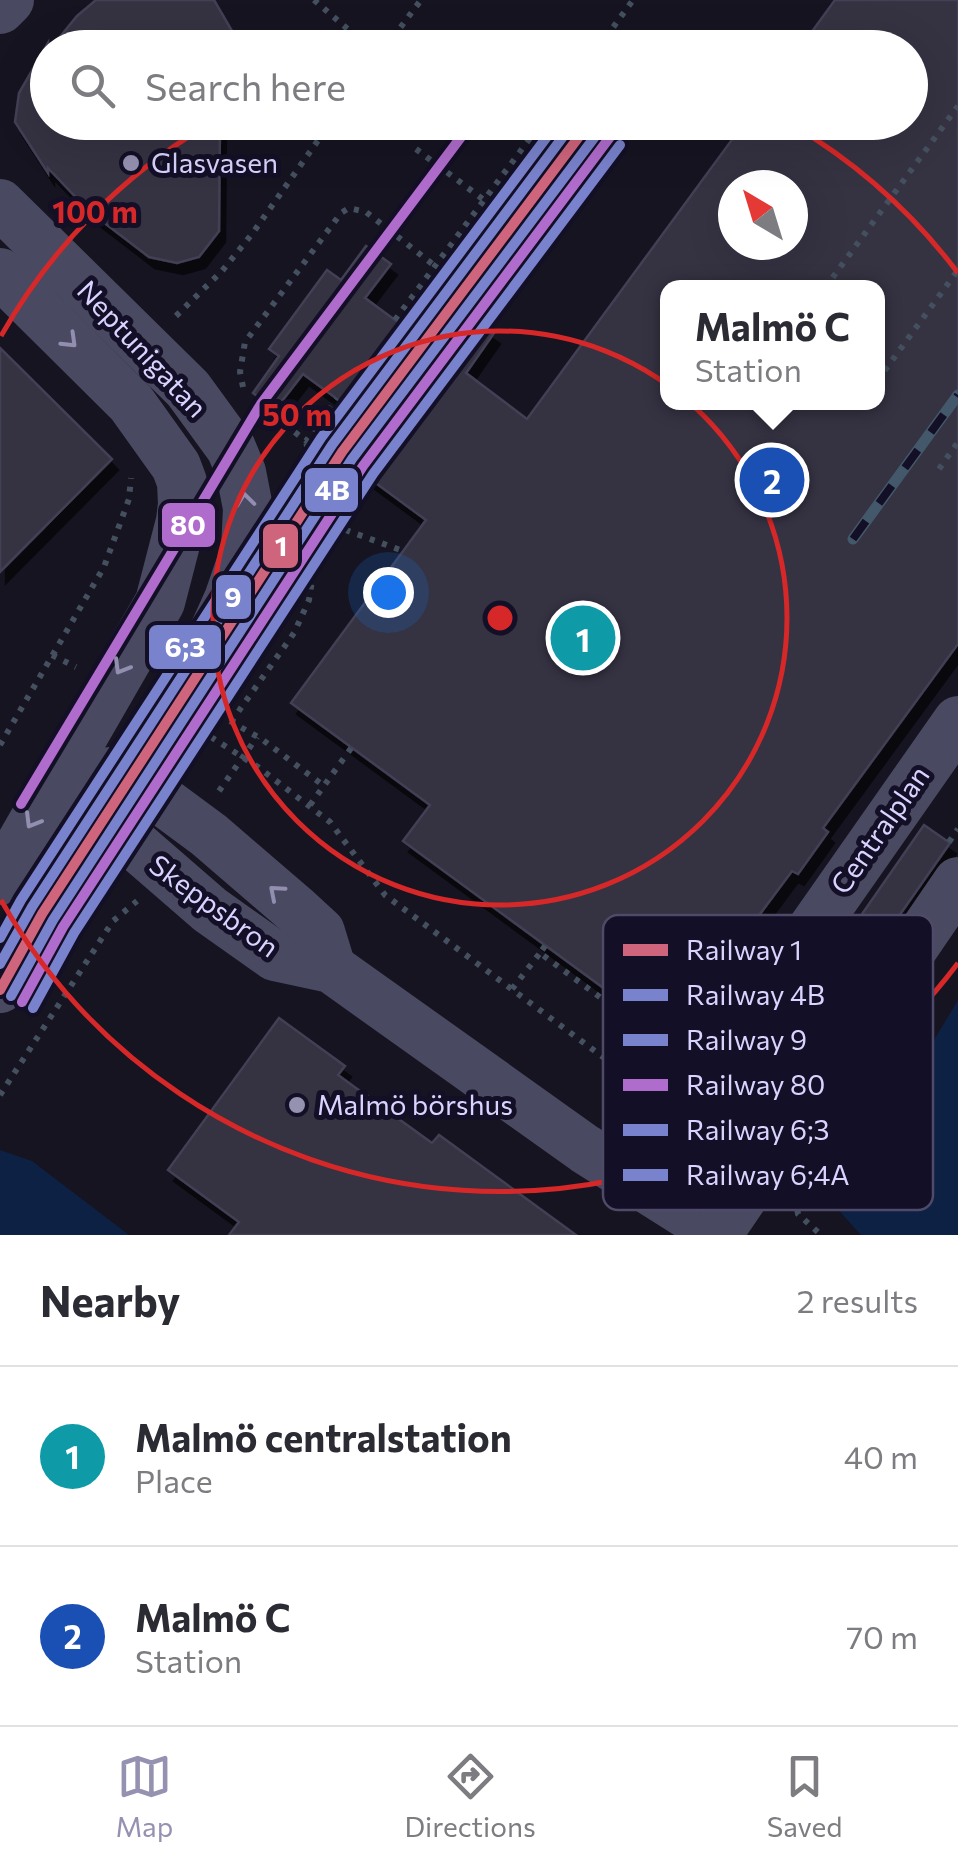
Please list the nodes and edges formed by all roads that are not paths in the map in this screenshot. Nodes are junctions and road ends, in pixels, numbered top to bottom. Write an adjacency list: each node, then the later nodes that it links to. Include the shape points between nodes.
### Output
1 (9, 0): 2 (street)
2 (0, 9)
3 (0, 204): 7 (street, Neptunigatan, one-way to 3, via 176,717 246,550 241,472 188,389)
4 (0, 273): 6 (street, Neptunigatan, one-way to 6, via 131,403 182,482 181,521 160,602)
5 (958, 720): 11 (street, Centralplan)
6 (66, 763): 7 (street, Skeppsbron); 8 (street, Skeppsbron); 9 (street, Neptunigatan, one-way to 9)
7 (140, 784): 8 (street, Neptunigatan); 13 (street, Skeppsbron, one-way to 7, via 320,932)
8 (112, 824): 13 (street, Skeppsbron, via 210,910 275,956); 14 (street, Neptunigatan)
9 (0, 880)
10 (958, 882): 12 (street)
11 (823, 915)
12 (933, 919)
13 (331, 968): 15 (street, Skeppsbron)
14 (0, 988)
15 (603, 1158)
16 (682, 1210): 18 (street, Skeppsbron)
17 (735, 1210): 18 (street)
18 (719, 1234)

